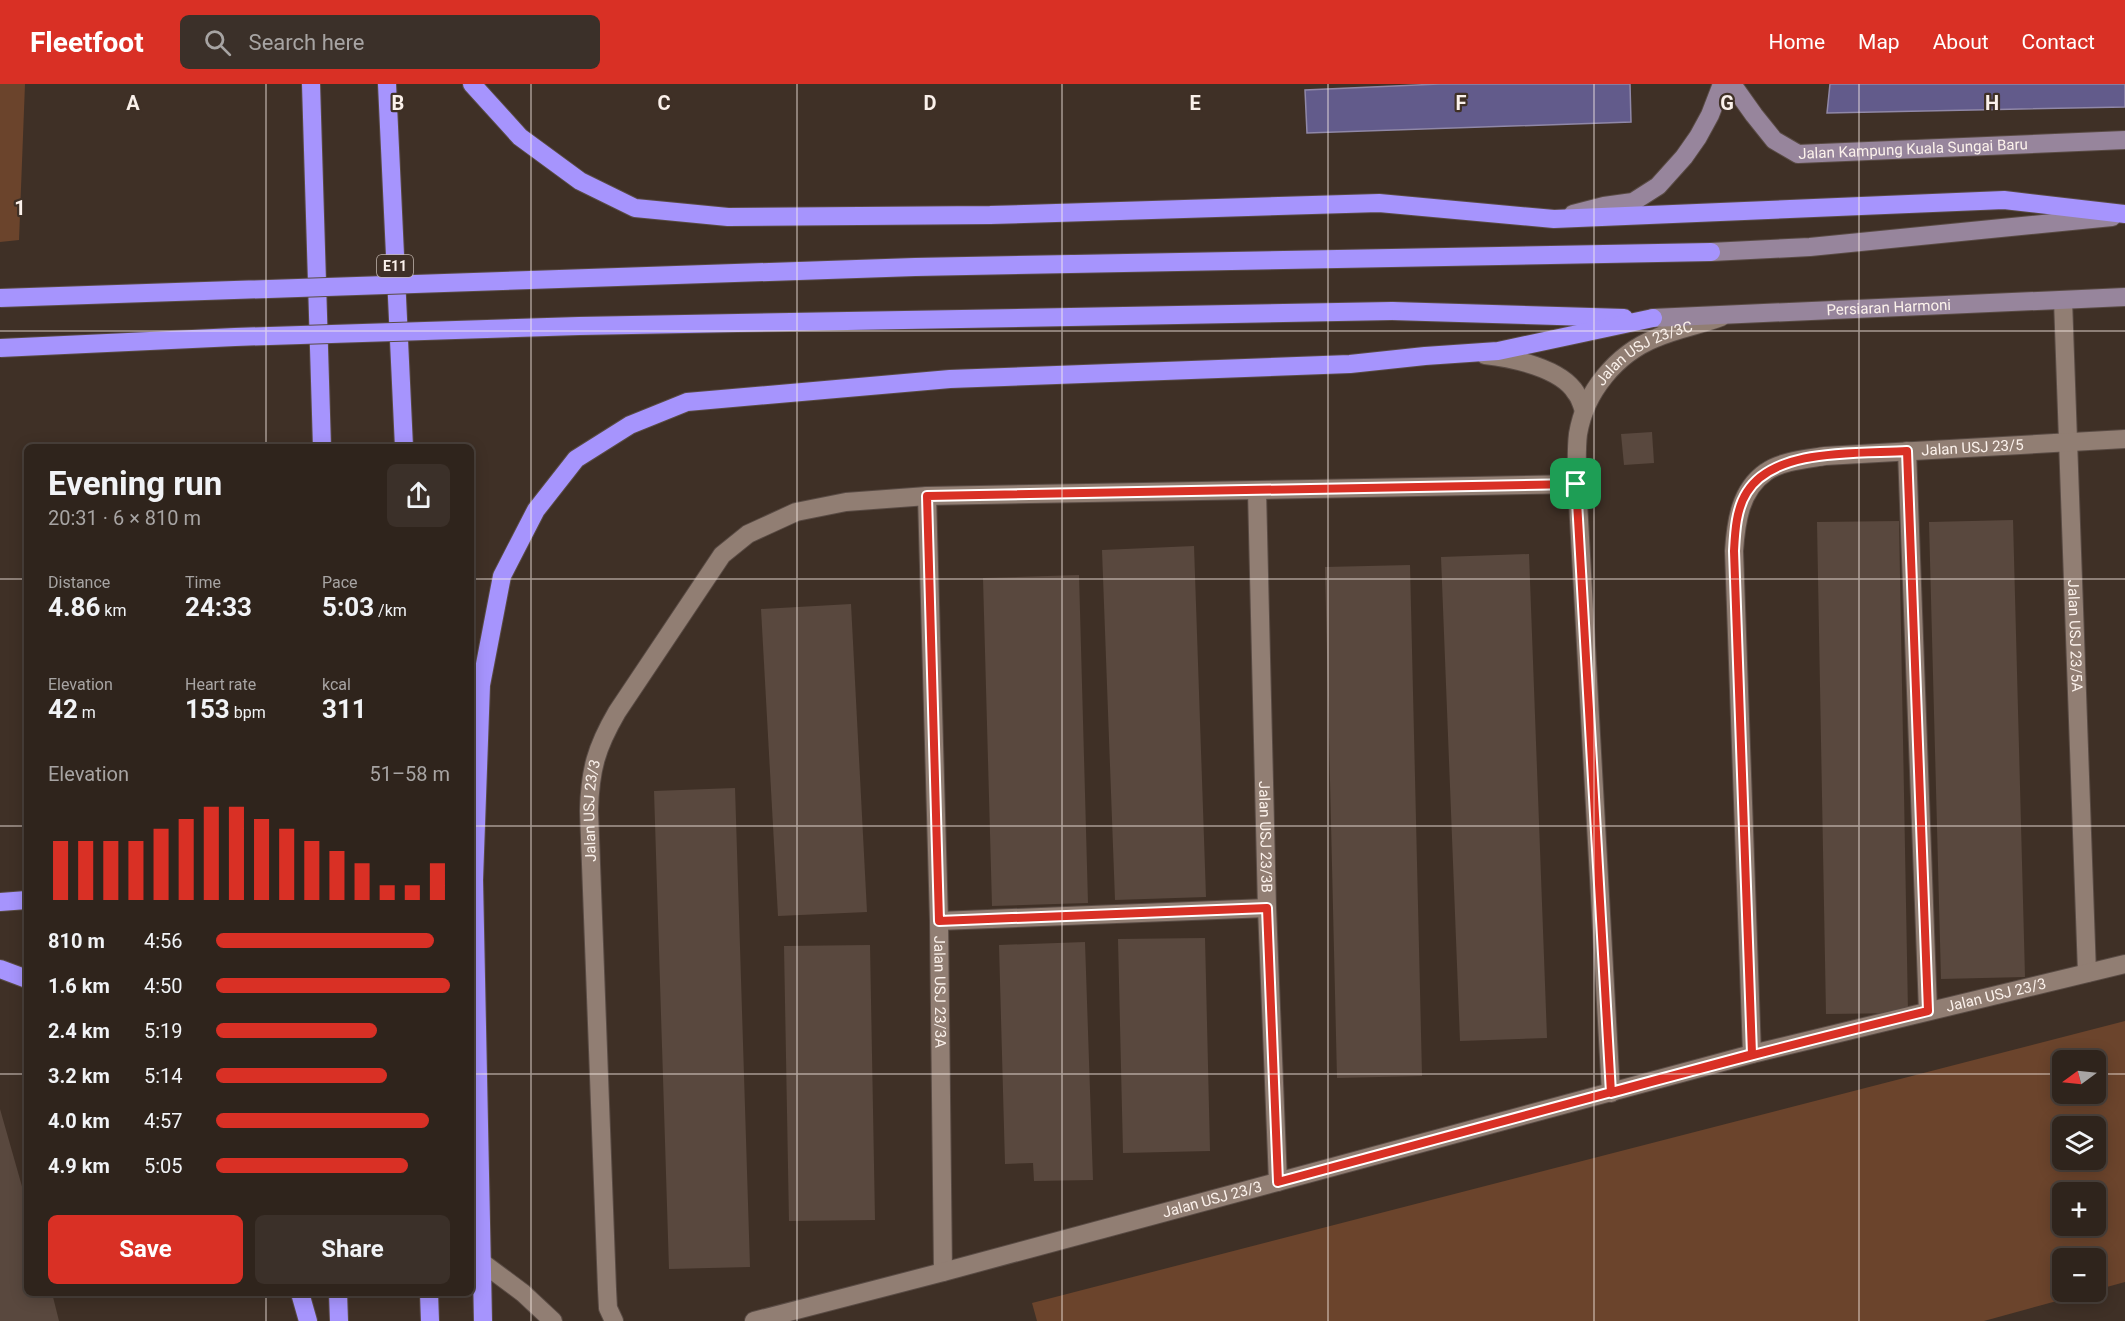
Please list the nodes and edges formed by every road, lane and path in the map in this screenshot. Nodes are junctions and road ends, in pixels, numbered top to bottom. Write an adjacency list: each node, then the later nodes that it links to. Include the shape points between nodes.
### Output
1 (311, 84): 20 (highway)
2 (387, 84): 21 (highway, E11)
3 (472, 84): 8 (highway, via 520,137 580,181 635,208 728,218 990,215 1379,203)
4 (1722, 84): 8 (main road, via 1698,136 1658,186 1633,202)
5 (1732, 84): 6 (main road, Jalan Kampung Kuala Sungai Baru, via 1774,140 1798,154)
6 (2125, 140)
7 (2125, 215): 8 (highway, via 2004,201); 9 (main road, via 1810,247)
8 (1554, 219)
9 (1711, 252): 11 (highway, bridge, via 903,268)
10 (2125, 297): 12 (main road, Persiaran Harmoni)
11 (0, 298)
12 (2063, 300): 13 (main road, Persiaran Harmoni); 19 (street, Jalan USJ 23/5A)
13 (1723, 316): 14 (main road, Persiaran Harmoni); 17 (street, Jalan USJ 23/3C, via 1639,347 1608,371)
14 (1653, 318): 15 (highway, bridge, via 1392,311 567,326); 16 (highway, via 1498,351)
15 (0, 348)
16 (1471, 353): 17 (street, via 1543,368 1576,391); 26 (highway, via 1350,364 939,380 687,402 630,425 576,459 536,510 502,576 481,685)
17 (1584, 411): 23 (street, Jalan USJ 23/3C, via 1578,435)
18 (2125, 439): 19 (street, Jalan USJ 23/5)
19 (2069, 442): 22 (street, Jalan USJ 23/5); 34 (street, Jalan USJ 23/5A)
20 (322, 444)
21 (404, 444)
22 (1907, 451): 36 (street); 37 (street, Jalan USJ 23/5, via 1825,456 1767,471 1746,493 1736,522)
23 (1576, 484): 24 (street, Jalan USJ 23/3); 38 (street, Jalan USJ 23/3C)
24 (1257, 491): 25 (street, Jalan USJ 23/3); 29 (street, Jalan USJ 23/3B)
25 (927, 496): 30 (street, Jalan USJ 23/3A); 50 (street, Jalan USJ 23/3, via 846,502 796,512 748,534 722,555 601,742 590,779 589,811 607,1289 608,1308)
26 (474, 833)
27 (24, 900): 28 (highway)
28 (0, 902)
29 (1267, 908): 30 (street); 39 (street, Jalan USJ 23/3B)
30 (939, 921): 41 (street, Jalan USJ 23/3A)
31 (2125, 964): 34 (street, Jalan USJ 23/3)
32 (0, 969): 35 (highway)
33 (474, 972): 40 (highway)
34 (2086, 973): 36 (street, Jalan USJ 23/3)
35 (24, 978)
36 (1928, 1011): 37 (street, Jalan USJ 23/3)
37 (1752, 1054): 38 (street, Jalan USJ 23/3)
38 (1611, 1093): 39 (street, Jalan USJ 23/3)
39 (1278, 1182): 41 (street, Jalan USJ 23/3)
40 (480, 1261): 48 (highway); 49 (street)
41 (943, 1272): 51 (street, Jalan USJ 23/3)
42 (301, 1296): 45 (highway)
43 (338, 1296): 46 (highway)
44 (429, 1296): 47 (highway)
45 (308, 1321)
46 (339, 1321)
47 (430, 1321)
48 (483, 1321)
49 (553, 1321)
50 (614, 1321)
51 (754, 1321)

